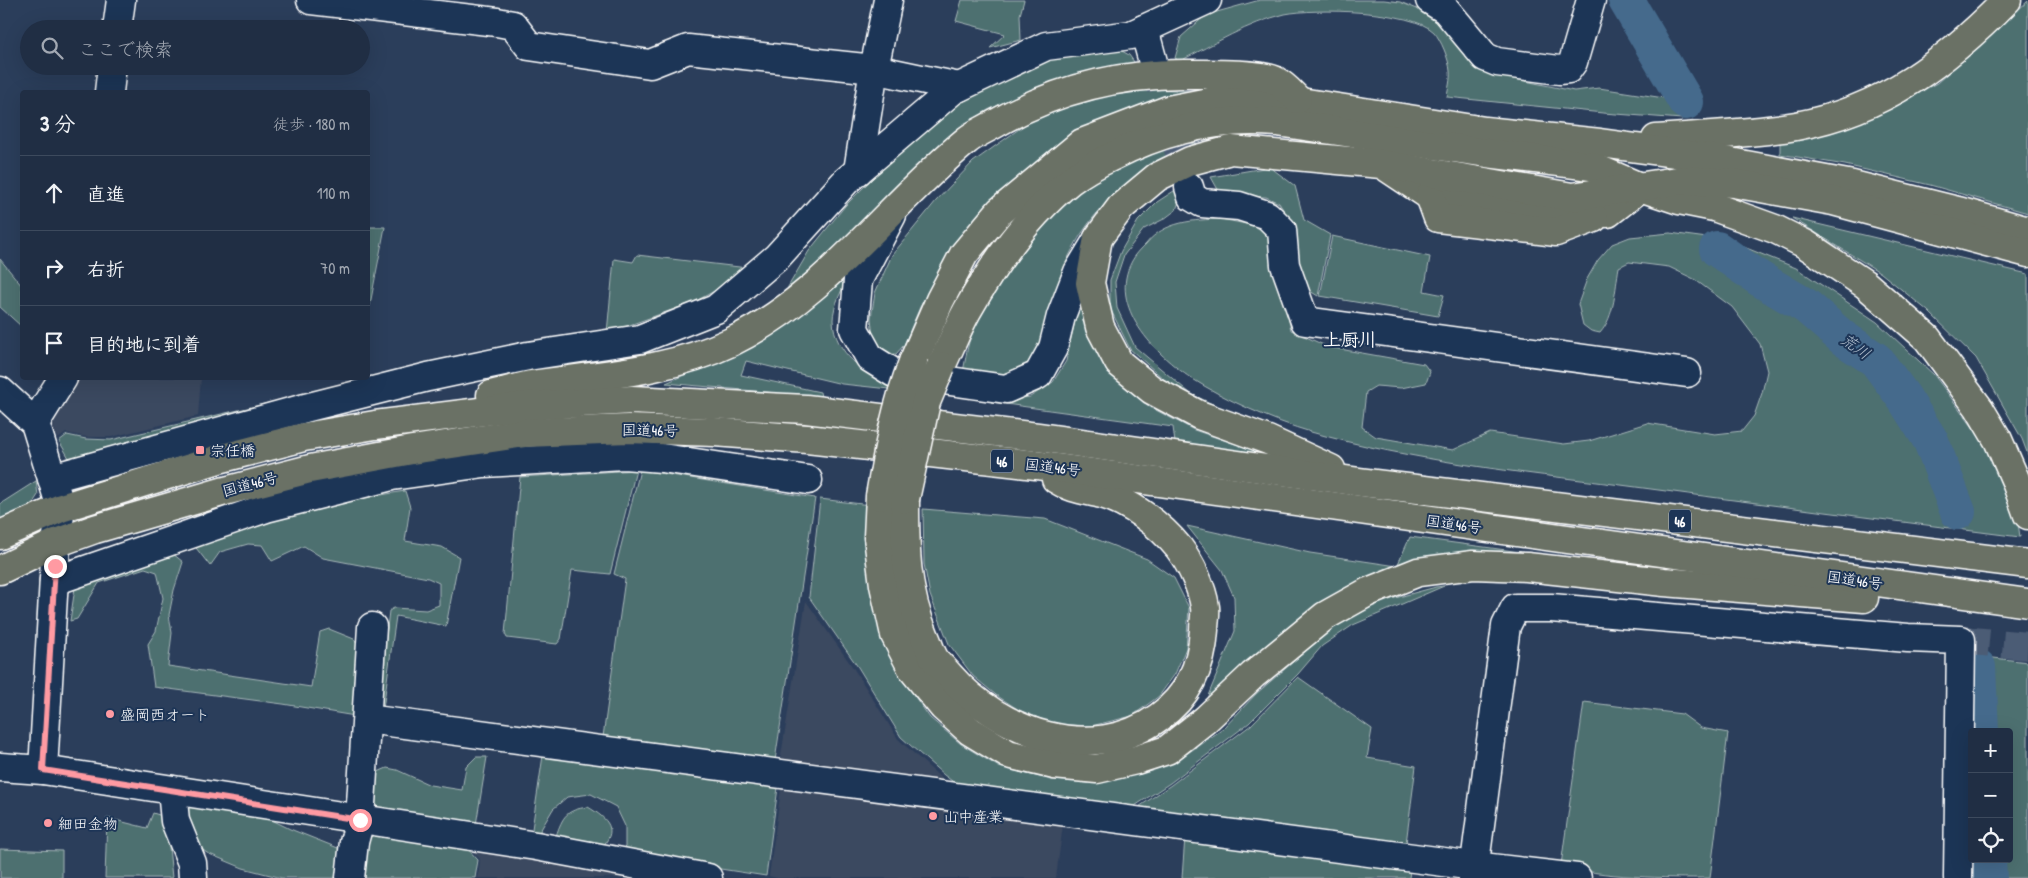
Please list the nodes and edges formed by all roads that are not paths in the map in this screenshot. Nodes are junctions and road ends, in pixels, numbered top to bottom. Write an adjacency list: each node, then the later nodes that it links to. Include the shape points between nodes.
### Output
1 (121, 0): 8 (street)
2 (311, 0): 11 (street, via 513,25 529,46 650,64 688,49)
3 (888, 0): 11 (street)
4 (1207, 0): 9 (street)
5 (1430, 0): 6 (street, via 1446,10 1484,57 1497,62 1559,70 1568,69 1573,62)
6 (1592, 0)
7 (2007, 0): 16 (highway, via 1961,45 1935,65 1884,96 1828,118 1759,132)
8 (118, 20)
9 (1144, 29): 10 (street); 13 (street, via 1131,35 1046,46)
10 (1153, 62)
11 (874, 69): 13 (street); 18 (street)
12 (111, 75): 14 (street)
13 (958, 87): 18 (street)
14 (109, 90)
15 (1296, 113): 16 (highway, via 1358,111 1485,132); 17 (highway); 20 (highway, via 1487,153 1591,166); 21 (highway, via 1275,80 1233,74 1122,78 1075,89 1005,118 968,139); 34 (highway, bridge, via 1176,129 1137,143 1072,180 1016,237 966,312 926,402); 34 (highway, bridge, via 1275,98 1214,101 1168,110 1082,143 1000,211 964,254 940,300 904,386 891,432)
16 (1600, 143): 22 (highway, via 1703,157 1853,185)
17 (1387, 158): 20 (highway, via 1572,197); 20 (highway, via 1430,196 1539,211 1608,213); 23 (highway, via 1231,150 1190,161 1158,177 1121,207)
18 (858, 171): 31 (street, via 777,257 716,309 640,340 528,356 428,377)
19 (1189, 187): 25 (street, via 1192,197 1202,203 1239,206 1267,215 1282,230 1285,265 1305,321)
20 (1640, 187): 24 (highway, via 1683,180 1733,183 1832,201); 36 (highway, via 1714,207 1775,229 1806,244 1865,284 1927,338 1980,408 1998,440)
21 (896, 206): 23 (street, via 858,280 854,329 870,358 894,373 1006,389 1038,375 1053,348 1078,272); 29 (highway, via 815,287 731,342 689,358 626,373 528,386)
22 (2028, 231)
23 (1098, 238): 33 (highway, via 1090,283 1100,327 1120,363 1152,390 1199,416 1268,440)
24 (2028, 253)
25 (1687, 373)
26 (62, 380): 28 (street)
27 (0, 391): 28 (street)
28 (35, 423): 31 (street)
29 (376, 425): 33 (highway, 国道46号 / 46, via 526,406 632,400 806,409); 35 (highway, 国道46号 / 46, via 304,437 218,459)
30 (1036, 465): 34 (highway, via 1067,487 1105,495 1157,524 1180,549 1196,579 1205,608 1204,634 1201,658 1189,686 1173,707 1150,724 1127,735 1099,740 1069,740 1041,735 989,712 960,688 934,658 919,622 908,584 905,544); 38 (highway, 国道46号 / 46, via 807,439 714,432 628,429 525,433 310,469 225,491); 42 (highway, 国道46号 / 46)
31 (52, 478): 35 (street)
32 (808, 480): 41 (street, via 624,455 484,463 392,476 266,508)
33 (1360, 482): 39 (highway, 国道46号 / 46)
34 (893, 497): 42 (highway, via 878,537 895,635 913,670 943,707 970,731 1008,754 1054,766 1097,769 1167,750 1325,616 1368,592 1418,572 1472,565 1518,567 1870,598)
35 (61, 508): 37 (highway, 国道46号 / 46); 38 (street)
36 (2028, 514)
37 (0, 534)
38 (56, 543): 40 (highway, 国道46号 / 46); 41 (street)
39 (2028, 564)
40 (0, 570)
41 (54, 581): 46 (street)
42 (2022, 602)
43 (372, 627): 44 (street)
44 (367, 719): 48 (street); 49 (street)
45 (0, 767): 46 (street)
46 (43, 770): 47 (street)
47 (172, 790): 48 (street); 50 (street, via 174,821 192,862)
48 (360, 820): 51 (street); 52 (street, via 536,846)
49 (1473, 872): 53 (street); 54 (street, via 1506,626 1516,608 1551,608 1961,640)
50 (193, 878)
51 (350, 878)
52 (708, 878)
53 (1577, 878)
54 (1958, 878)

